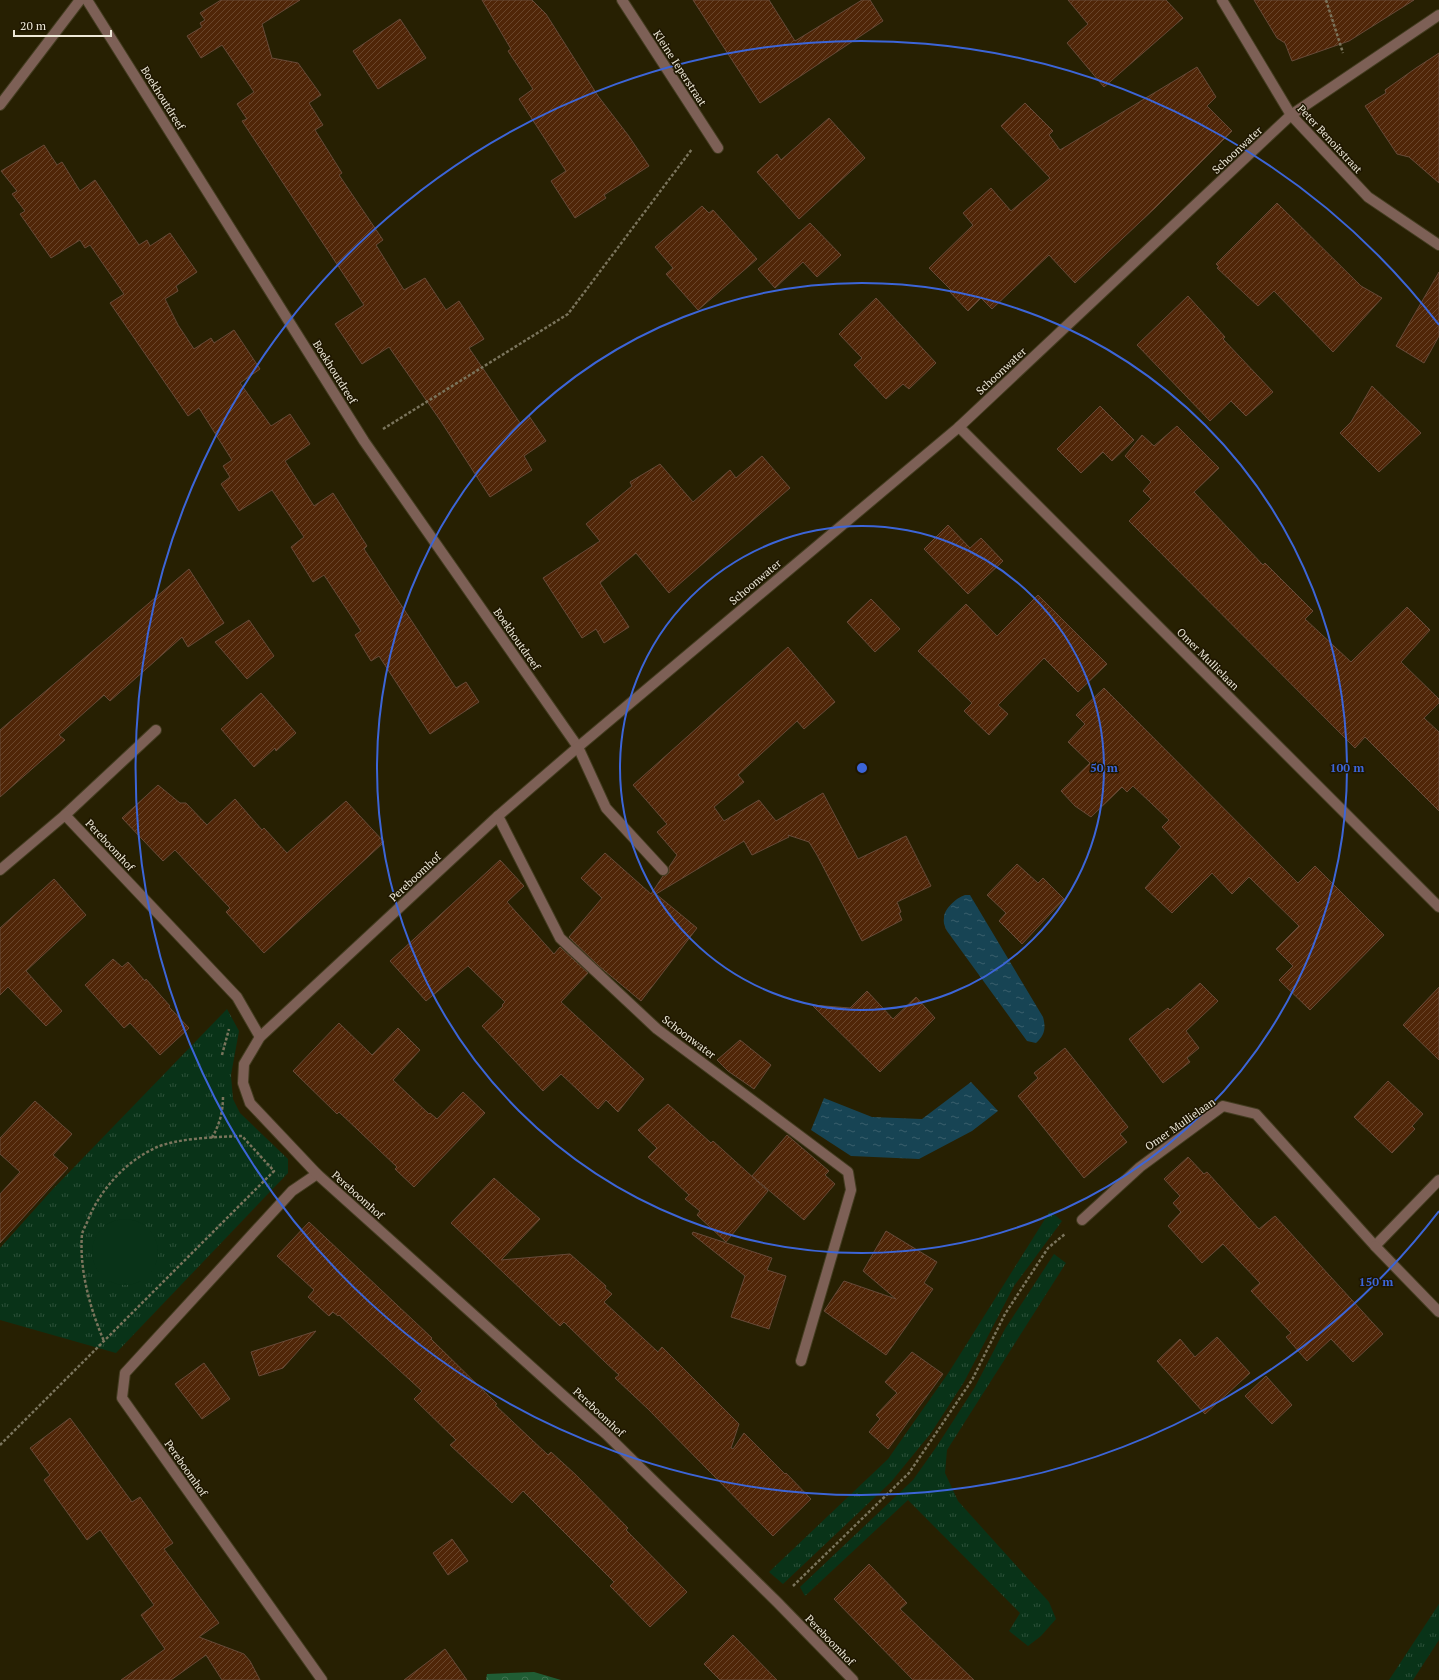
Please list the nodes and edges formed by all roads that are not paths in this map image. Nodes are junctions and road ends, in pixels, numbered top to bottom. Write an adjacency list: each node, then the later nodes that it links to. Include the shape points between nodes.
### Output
1 (80, 0): 6 (street)
2 (88, 0): 12 (street, Boekhoutdreef, via 364,441)
3 (622, 0): 8 (street, Kleine Ieperstraat)
4 (1222, 0): 7 (street, Peter Benoitstraat)
5 (1439, 15): 7 (street, Schoonwater)
6 (0, 105)
7 (1291, 115): 9 (street, Peter Benoitstraat, via 1368,197); 10 (street, Schoonwater)
8 (718, 148)
9 (1439, 245)
10 (959, 427): 12 (street, Schoonwater); 17 (street, Omer Mullielaan)
11 (156, 730): 13 (street)
12 (578, 747): 14 (street, Schoonwater); 16 (street, via 606,808)
13 (65, 815): 15 (street); 18 (street, Pereboomhof, via 237,997)
14 (498, 816): 18 (street, Pereboomhof); 24 (street, Schoonwater, via 560,938 657,1029 848,1172 852,1190)
15 (0, 870)
16 (663, 870)
17 (1439, 908)
18 (260, 1037): 19 (street, Pereboomhof, via 244,1064 243,1083 250,1103)
19 (317, 1174): 25 (street, Pereboomhof, via 292,1191 124,1373 122,1398); 26 (street, Pereboomhof, via 606,1434)
20 (1439, 1180): 22 (street)
21 (1082, 1220): 22 (street, Omer Mullielaan, via 1140,1167 1223,1106 1256,1114)
22 (1375, 1246): 23 (street, Omer Mullielaan)
23 (1439, 1312)
24 (802, 1361)
25 (322, 1680)
26 (853, 1680)

